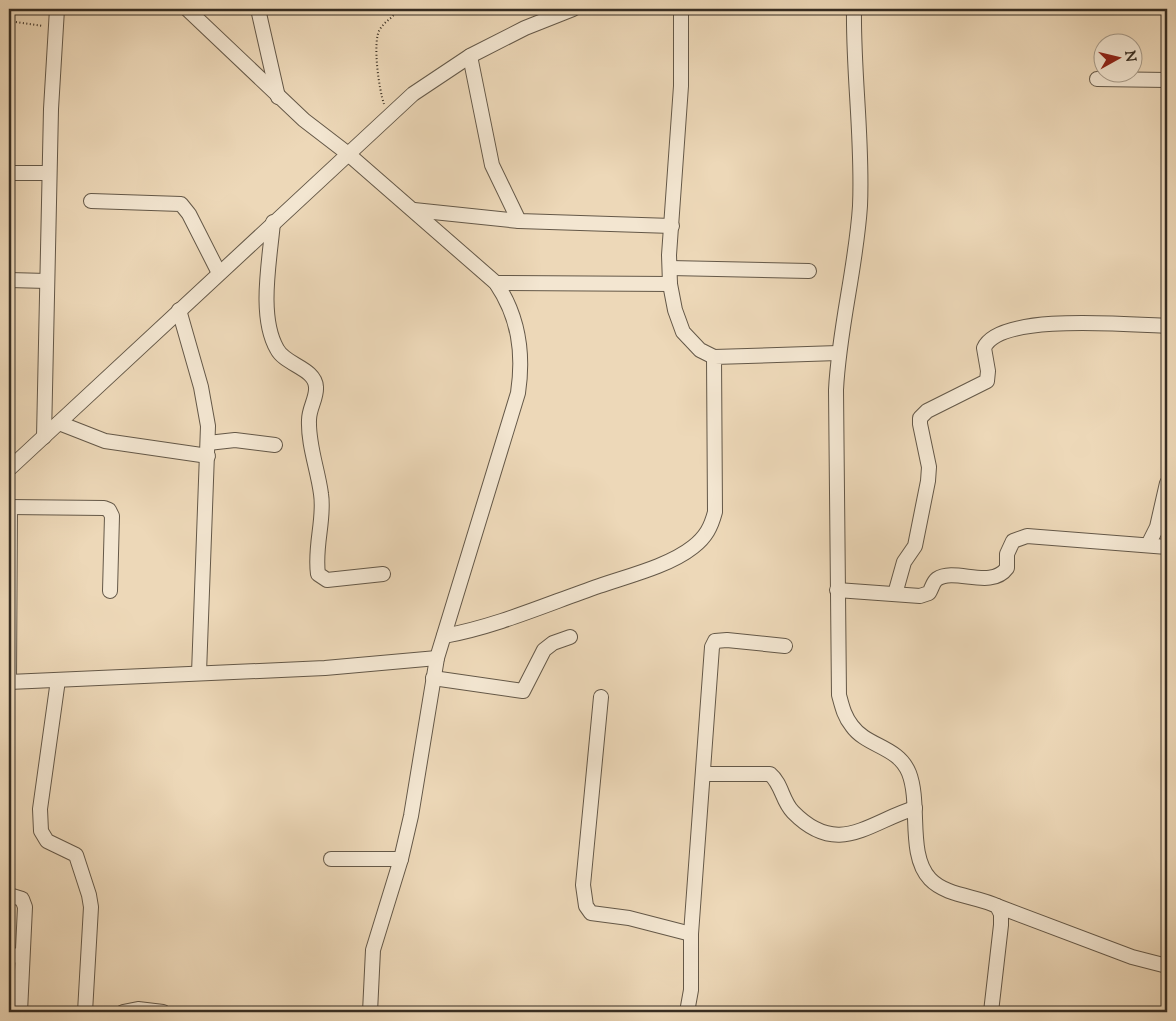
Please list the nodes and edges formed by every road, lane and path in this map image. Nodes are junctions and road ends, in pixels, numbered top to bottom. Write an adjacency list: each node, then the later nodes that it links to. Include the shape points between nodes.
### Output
1 (57, 9): 9 (street)
2 (186, 9): 13 (street)
3 (258, 9): 13 (street)
4 (399, 9): 14 (path, via 379,30 377,37 379,77)
5 (573, 9): 10 (street, via 524,28)
6 (680, 9): 22 (street, via 681,86)
7 (854, 9): 32 (street, via 860,204 852,276)
8 (9, 21): 9 (path)
9 (55, 30): 17 (street)
10 (470, 56): 14 (street, via 413,94); 20 (street, via 492,165)
11 (1144, 80): 12 (street)
12 (1167, 80)
13 (278, 97): 15 (street)
14 (388, 116): 15 (street)
15 (348, 153): 19 (street); 21 (street)
16 (9, 172): 17 (street)
17 (49, 173): 27 (street)
18 (91, 201): 25 (street, via 181,204)
19 (414, 210): 20 (street); 28 (street)
20 (519, 221): 22 (street)
21 (273, 222): 25 (street); 44 (street, via 267,300 272,338 277,351 287,362 315,379 309,419 321,494 318,574 327,580)
22 (672, 226): 23 (street)
23 (670, 268): 24 (street); 29 (street)
24 (809, 271)
25 (219, 273): 30 (street)
26 (9, 280): 27 (street)
27 (47, 281): 35 (street)
28 (496, 283): 29 (street); 48 (street, via 508,300 516,324 522,369 518,393)
29 (670, 284): 33 (street, via 683,332 700,350)
30 (178, 310): 34 (street); 37 (street, via 207,410)
31 (1167, 326): 47 (street, via 1032,325 997,335 986,343 987,381 928,410 920,418 929,467 928,481 916,546 904,562)
32 (838, 353): 33 (street); 45 (street)
33 (714, 357): 48 (street, via 715,512 704,538 692,548 654,566 490,626)
34 (59, 423): 35 (street); 37 (street, via 127,446)
35 (44, 437): 38 (street)
36 (275, 444): 37 (street, via 235,440)
37 (208, 450): 52 (street)
38 (9, 469)
39 (1167, 483): 41 (street)
40 (10, 507): 46 (street, via 109,510 112,516); 55 (street)
41 (1163, 518): 42 (street)
42 (1148, 545): 43 (street); 47 (street, via 1027,536 1013,542 1007,554 1007,568 998,575 989,578 942,577 925,595)
43 (1167, 548)
44 (384, 574)
45 (837, 590): 47 (street); 58 (street, via 837,665 843,713 853,728 892,751 902,761 909,774)
46 (110, 591)
47 (895, 594)
48 (444, 636): 51 (street)
49 (570, 637): 53 (street, via 544,650 523,691)
50 (785, 646): 57 (street, via 726,640 714,642)
51 (437, 658): 52 (street, via 325,668); 53 (street)
52 (200, 673): 54 (street)
53 (433, 678): 60 (street)
54 (58, 680): 55 (street); 67 (street, via 40,822 46,841 76,855 89,896)
55 (9, 682)
56 (601, 697): 63 (street, via 583,885 586,906 599,915 629,918)
57 (704, 774): 58 (street, via 770,774 777,779 792,811 824,833 843,835 860,832); 63 (street)
58 (915, 808): 62 (street, via 921,865 931,880 944,888)
59 (331, 859): 60 (street)
60 (401, 859): 70 (street, via 373,950)
61 (9, 895): 64 (street, via 24,902)
62 (997, 906): 65 (street, via 1132,957); 72 (street, via 1001,925)
63 (691, 934): 71 (street, via 691,983)
64 (15, 956): 66 (street)
65 (1167, 966)
66 (20, 1012)
67 (85, 1012)
68 (123, 1012): 69 (street, via 138,1009)
69 (163, 1012)
70 (370, 1012)
71 (687, 1012)
72 (991, 1012)

